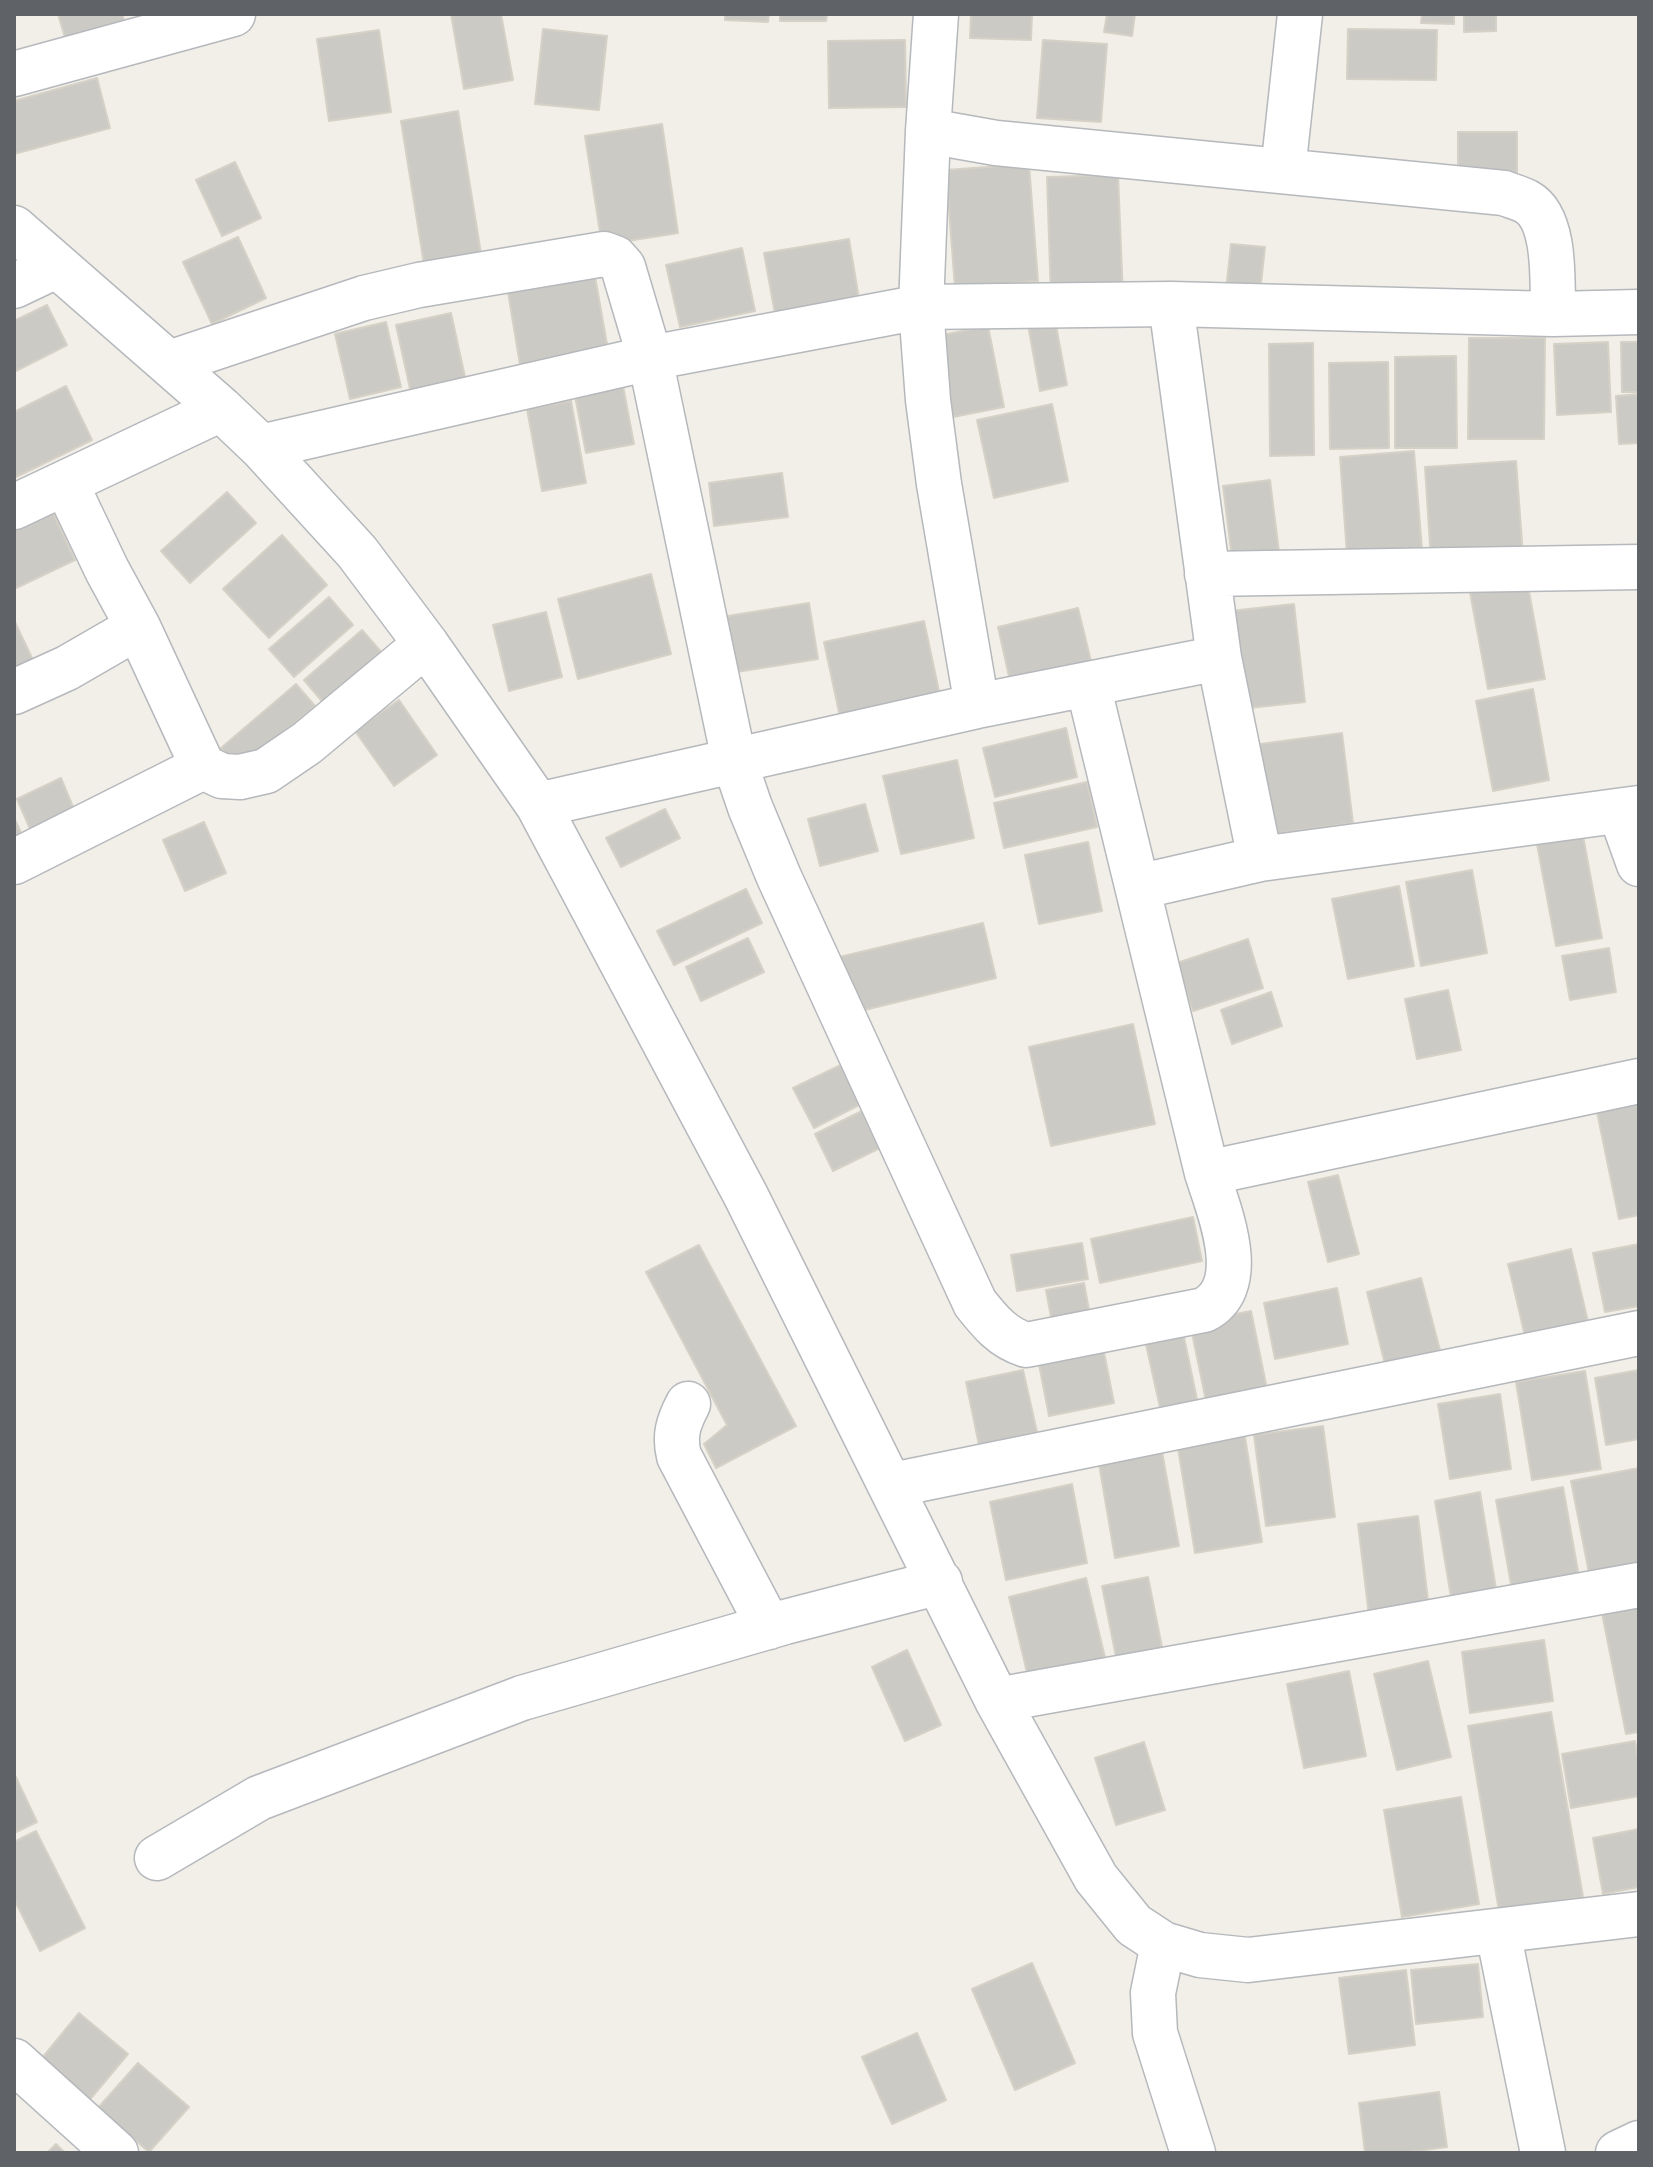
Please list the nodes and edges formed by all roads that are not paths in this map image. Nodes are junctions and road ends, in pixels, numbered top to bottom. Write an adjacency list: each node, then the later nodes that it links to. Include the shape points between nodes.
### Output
1 (936, 14): 5 (street)
2 (1300, 14): 6 (street)
3 (224, 15): 4 (street)
4 (14, 74)
5 (928, 131): 6 (street, via 996,143); 11 (street)
6 (1283, 171): 13 (street, via 1504,193 1529,203 1548,230)
7 (14, 228): 8 (street)
8 (56, 266): 9 (street); 15 (street)
9 (14, 286)
10 (1171, 304): 11 (street); 13 (street); 21 (street)
11 (921, 307): 14 (street); 27 (street, via 937,470)
12 (1639, 312): 13 (street)
13 (1553, 314)
14 (650, 358): 15 (street, via 623,267 604,254 364,298); 17 (street); 28 (street)
15 (169, 363): 16 (street)
16 (221, 409): 17 (street); 18 (street)
17 (261, 447): 23 (street, via 357,552)
18 (66, 484): 19 (street); 22 (street)
19 (14, 507)
20 (1639, 567): 21 (street)
21 (1207, 574): 24 (street)
22 (138, 627): 26 (street); 29 (street)
23 (426, 644): 29 (street, via 266,771 222,776); 30 (street)
24 (1219, 658): 25 (street); 32 (street)
25 (1088, 685): 27 (street); 35 (street)
26 (14, 692)
27 (977, 706): 28 (street)
28 (734, 760): 30 (street); 37 (street, via 779,877 975,1303 1008,1339 1026,1345 1216,1304 1226,1290 1230,1265)
29 (203, 767): 33 (street)
30 (538, 805): 40 (street)
31 (1629, 810): 32 (street); 34 (street)
32 (1260, 859): 35 (street)
33 (14, 862)
34 (1639, 864)
35 (1138, 887): 37 (street)
36 (1639, 1081): 37 (street)
37 (1207, 1173)
38 (1639, 1333): 40 (street)
39 (688, 1404): 43 (street, via 675,1440 679,1456)
40 (892, 1485): 41 (street)
41 (940, 1582): 43 (street); 44 (street)
42 (1639, 1585): 44 (street)
43 (769, 1627): 45 (street, via 522,1698 259,1798)
44 (997, 1700): 48 (street, via 1096,1878 1134,1925)
45 (157, 1858)
46 (1639, 1914): 47 (street)
47 (1498, 1932): 48 (street, via 1248,1960); 53 (street)
48 (1163, 1944): 52 (street, via 1153,1993 1155,2033)
49 (14, 2061): 51 (street)
50 (1639, 2143): 54 (street)
51 (116, 2153)
52 (1193, 2153)
53 (1543, 2153)
54 (1618, 2153)

